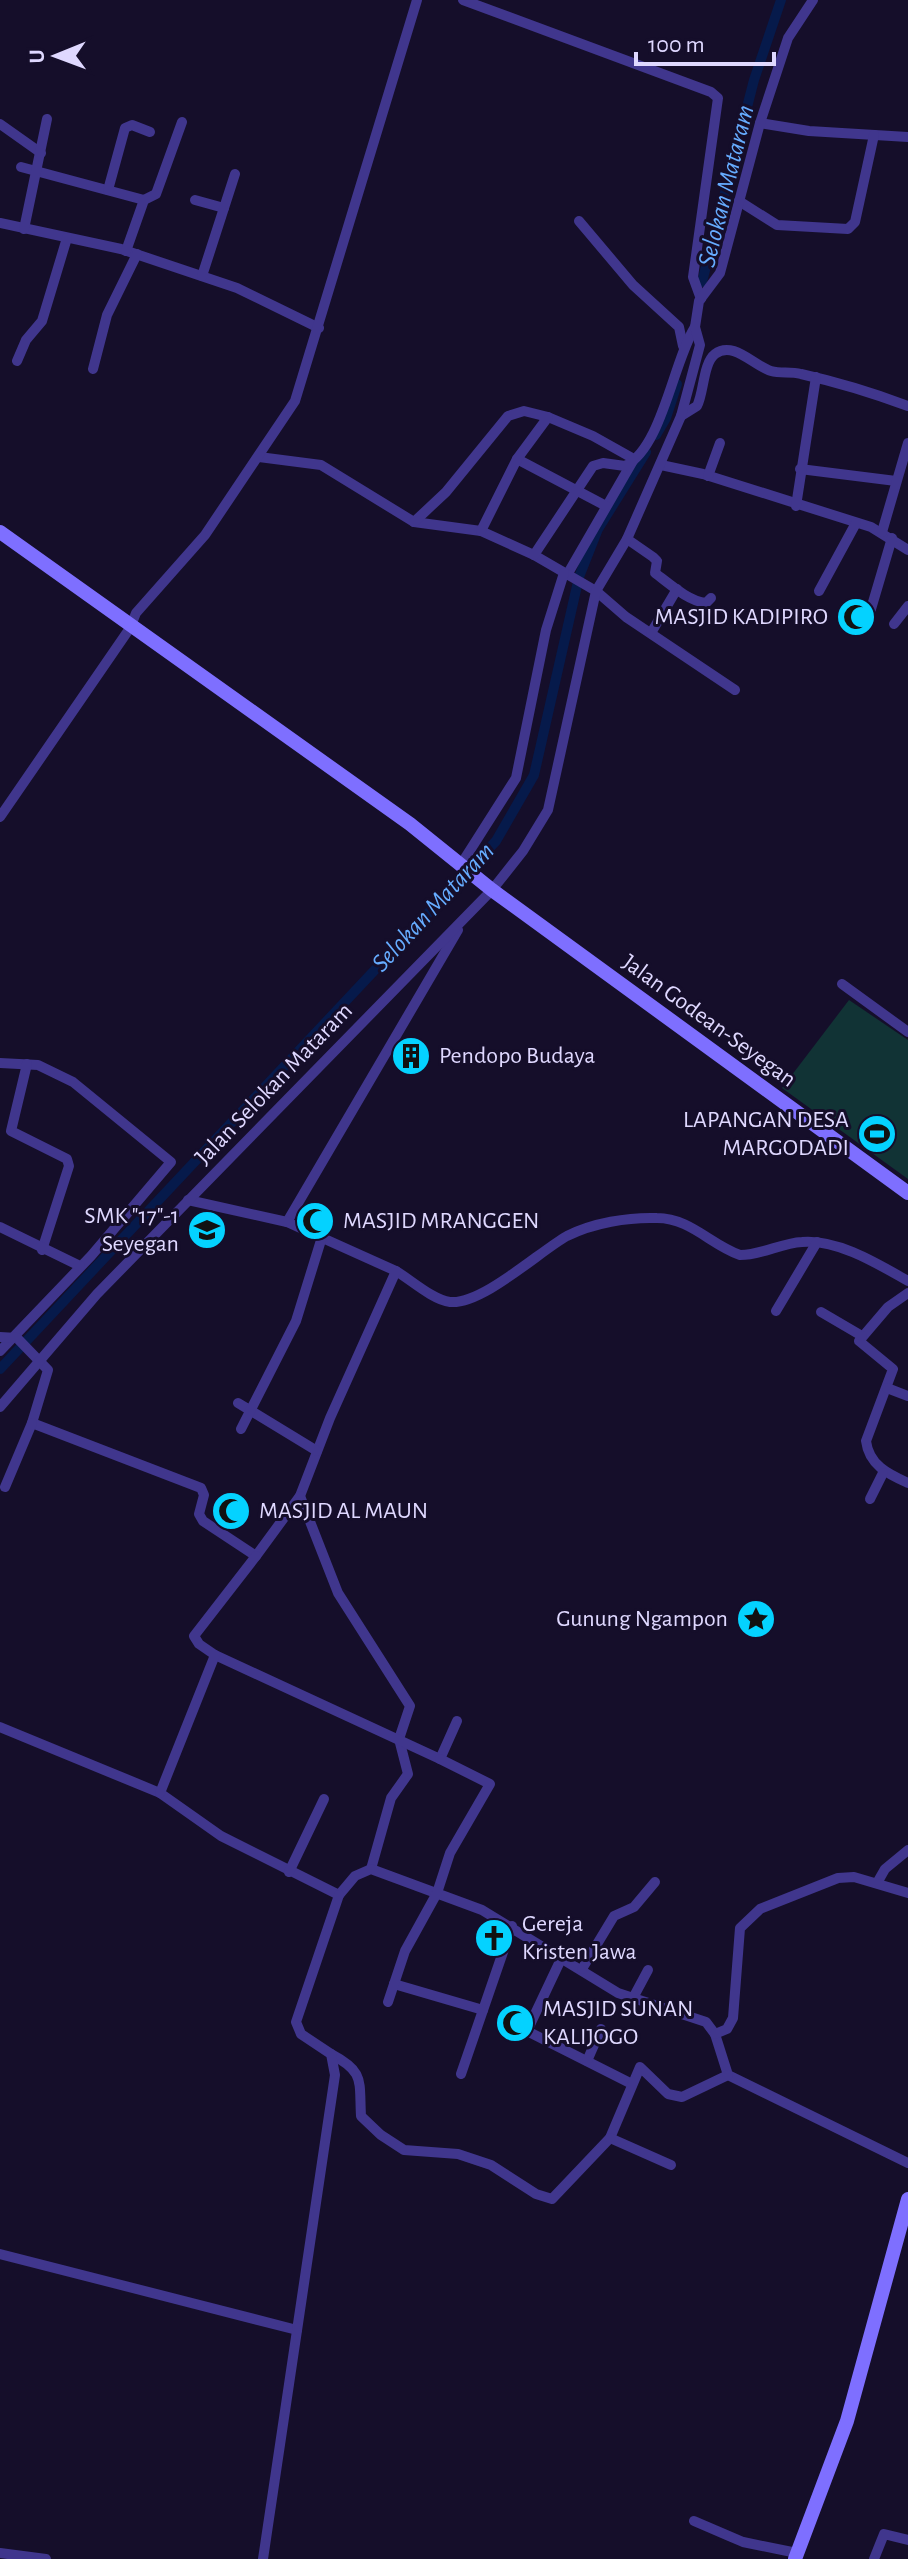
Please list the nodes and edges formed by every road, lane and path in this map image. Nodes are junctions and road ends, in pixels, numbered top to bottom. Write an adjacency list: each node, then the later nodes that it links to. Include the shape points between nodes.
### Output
1 (417, 0): 28 (street)
2 (463, 0): 26 (street, via 718,98 693,277)
3 (813, 0): 6 (street, via 788,38)
4 (47, 119): 11 (street)
5 (182, 122): 16 (street, via 156,194)
6 (760, 123): 9 (street); 18 (street)
7 (0, 124): 11 (street)
8 (150, 132): 15 (street, via 132,125 125,128)
9 (874, 135): 10 (street); 18 (street, via 855,222 848,229 777,225)
10 (908, 137)
11 (41, 153): 13 (street)
12 (21, 167): 13 (street)
13 (37, 172): 15 (street); 22 (street)
14 (235, 174): 19 (street)
15 (108, 190): 16 (street)
16 (144, 200): 24 (street)
17 (195, 200): 19 (street)
18 (739, 201): 26 (street, via 720,273)
19 (224, 208): 25 (street)
20 (579, 221): 29 (street, via 633,285 679,327)
21 (0, 223): 22 (street)
22 (24, 229): 23 (street)
23 (67, 238): 24 (street); 30 (street, via 42,321)
24 (131, 253): 25 (street); 31 (street)
25 (202, 276): 28 (street)
26 (700, 300): 27 (street)
27 (695, 326): 29 (street); 34 (street, Jalan Selokan Mataram, via 700,345)
28 (319, 328): 38 (street, via 295,401)
29 (683, 346): 40 (street, via 665,411)
30 (17, 361)
31 (93, 369)
32 (816, 377): 33 (street); 34 (street, via 773,372 736,351 716,353 697,406); 43 (street)
33 (908, 406)
34 (681, 416): 42 (street, Jalan Selokan Mataram)
35 (542, 426): 39 (street); 40 (street, via 593,436); 49 (street, via 524,411 508,416 446,492)
36 (720, 443): 44 (street)
37 (908, 443): 41 (street)
38 (259, 457): 49 (street, via 321,465); 65 (street, via 205,535 136,613)
39 (517, 459): 46 (street); 51 (street)
40 (634, 459): 46 (street, via 625,466 593,466); 47 (street)
41 (905, 460): 45 (street)
42 (661, 465): 44 (street); 54 (street, Jalan Selokan Mataram)
43 (800, 469): 45 (street); 48 (street)
44 (708, 476): 48 (street)
45 (896, 481): 53 (street)
46 (576, 491): 47 (street); 56 (street)
47 (606, 506): 57 (street)
48 (796, 506): 50 (street)
49 (414, 522): 51 (street)
50 (856, 523): 53 (street); 60 (street)
51 (481, 531): 56 (street)
52 (0, 532): 65 (main road, Jalan Godean-Seyegan)
53 (887, 535): 55 (street); 63 (street)
54 (627, 539): 58 (street, via 653,557 655,573); 59 (street, Jalan Selokan Mataram)
55 (908, 550)
56 (534, 555): 57 (street)
57 (567, 575): 59 (street); 69 (street, via 546,630 516,778)
58 (677, 589): 61 (street, via 702,603); 66 (street)
59 (596, 591): 66 (street); 70 (street, Jalan Selokan Mataram, via 548,810 523,851)
60 (819, 591)
61 (711, 598)
62 (908, 606): 64 (street)
63 (871, 609)
64 (894, 624)
65 (130, 628): 68 (street); 69 (main road, Jalan Godean-Seyegan, via 410,824)
66 (651, 633): 67 (street)
67 (735, 690)
68 (0, 817)
69 (462, 868): 70 (main road, Jalan Godean-Seyegan)
70 (488, 887): 71 (street, Jalan Selokan Mataram); 76 (main road, Jalan Godean-Seyegan)
71 (466, 917): 77 (street, Jalan Selokan Mataram); 78 (street)
72 (842, 984): 73 (street)
73 (908, 1032)
74 (0, 1063): 75 (street)
75 (27, 1064): 82 (street, via 11,1131 69,1163); 83 (street, via 73,1082 171,1162)
76 (908, 1193)
77 (188, 1200): 78 (street); 93 (street, Jalan Selokan Mataram, via 97,1294)
78 (287, 1222): 80 (street)
79 (0, 1227): 82 (street)
80 (322, 1237): 84 (street); 98 (street, via 296,1321)
81 (817, 1242): 84 (street, via 740,1255 679,1222 645,1218 566,1237 516,1274 458,1301 442,1300); 85 (street, via 860,1256); 87 (street)
82 (42, 1250): 83 (street)
83 (80, 1266): 91 (street)
84 (396, 1271): 100 (street)
85 (908, 1281)
86 (908, 1293): 89 (street)
87 (776, 1311)
88 (821, 1312): 89 (street)
89 (862, 1336): 94 (street, via 860,1344 892,1365)
90 (0, 1337): 91 (street)
91 (15, 1337): 92 (street); 93 (street)
92 (0, 1351)
93 (42, 1361): 97 (street, Jalan Selokan Mataram); 99 (street, via 49,1373)
94 (887, 1388): 95 (street); 101 (street, via 866,1441)
95 (908, 1396)
96 (238, 1403): 98 (street)
97 (0, 1407)
98 (248, 1418): 100 (street)
99 (32, 1423): 103 (street); 106 (street, via 201,1488 203,1521)
100 (317, 1451): 104 (street)
101 (883, 1473): 102 (street); 105 (street)
102 (908, 1483)
103 (5, 1487)
104 (300, 1496): 106 (street); 110 (street, via 338,1593 409,1700 410,1713)
105 (870, 1499)
106 (256, 1556): 107 (street, via 194,1636)
107 (215, 1655): 110 (street); 112 (street)
108 (457, 1721): 111 (street)
109 (0, 1727): 112 (street)
110 (399, 1739): 111 (street); 115 (street, via 408,1774 391,1798)
111 (440, 1759): 119 (street, via 490,1784 454,1846)
112 (160, 1793): 116 (street, via 221,1836)
113 (324, 1799): 116 (street)
114 (908, 1850): 118 (street)
115 (371, 1869): 119 (street); 121 (street, via 355,1876)
116 (289, 1872): 121 (street)
117 (655, 1882): 124 (street, via 634,1907 614,1916)
118 (877, 1883): 120 (street); 131 (street, via 854,1877 830,1880 748,1919 738,1935 733,2018 727,2029)
119 (437, 1893): 122 (street); 126 (street, via 405,1951)
120 (908, 1893)
121 (339, 1895): 132 (street, via 296,2022 301,2034)
122 (512, 1926): 123 (street); 129 (street)
123 (562, 1957): 124 (street); 133 (street, via 527,2031)
124 (582, 1969): 127 (street)
125 (648, 1970): 127 (street)
126 (394, 1984): 128 (street); 129 (street)
127 (633, 1998): 131 (street, via 706,2022)
128 (388, 2002)
129 (483, 2010): 134 (street)
130 (601, 2029): 133 (street)
131 (715, 2034): 135 (street)
132 (331, 2054): 137 (street, via 354,2066 361,2116 381,2135 404,2150 458,2154 491,2165 545,2199 558,2196); 142 (street, via 334,2085)
133 (587, 2061): 136 (street)
134 (461, 2074)
135 (728, 2075): 136 (street, via 682,2097 668,2094 644,2067); 138 (street)
136 (632, 2084): 137 (street)
137 (610, 2138): 139 (street)
138 (908, 2163)
139 (671, 2165)
140 (908, 2199): 146 (main road, via 847,2421)
141 (0, 2254): 142 (street)
142 (297, 2330): 148 (street)
143 (694, 2521): 146 (street)
144 (908, 2540): 149 (street, via 884,2534)
145 (0, 2553): 147 (street)
146 (796, 2556)
147 (46, 2559)
148 (263, 2559)
149 (874, 2559)

